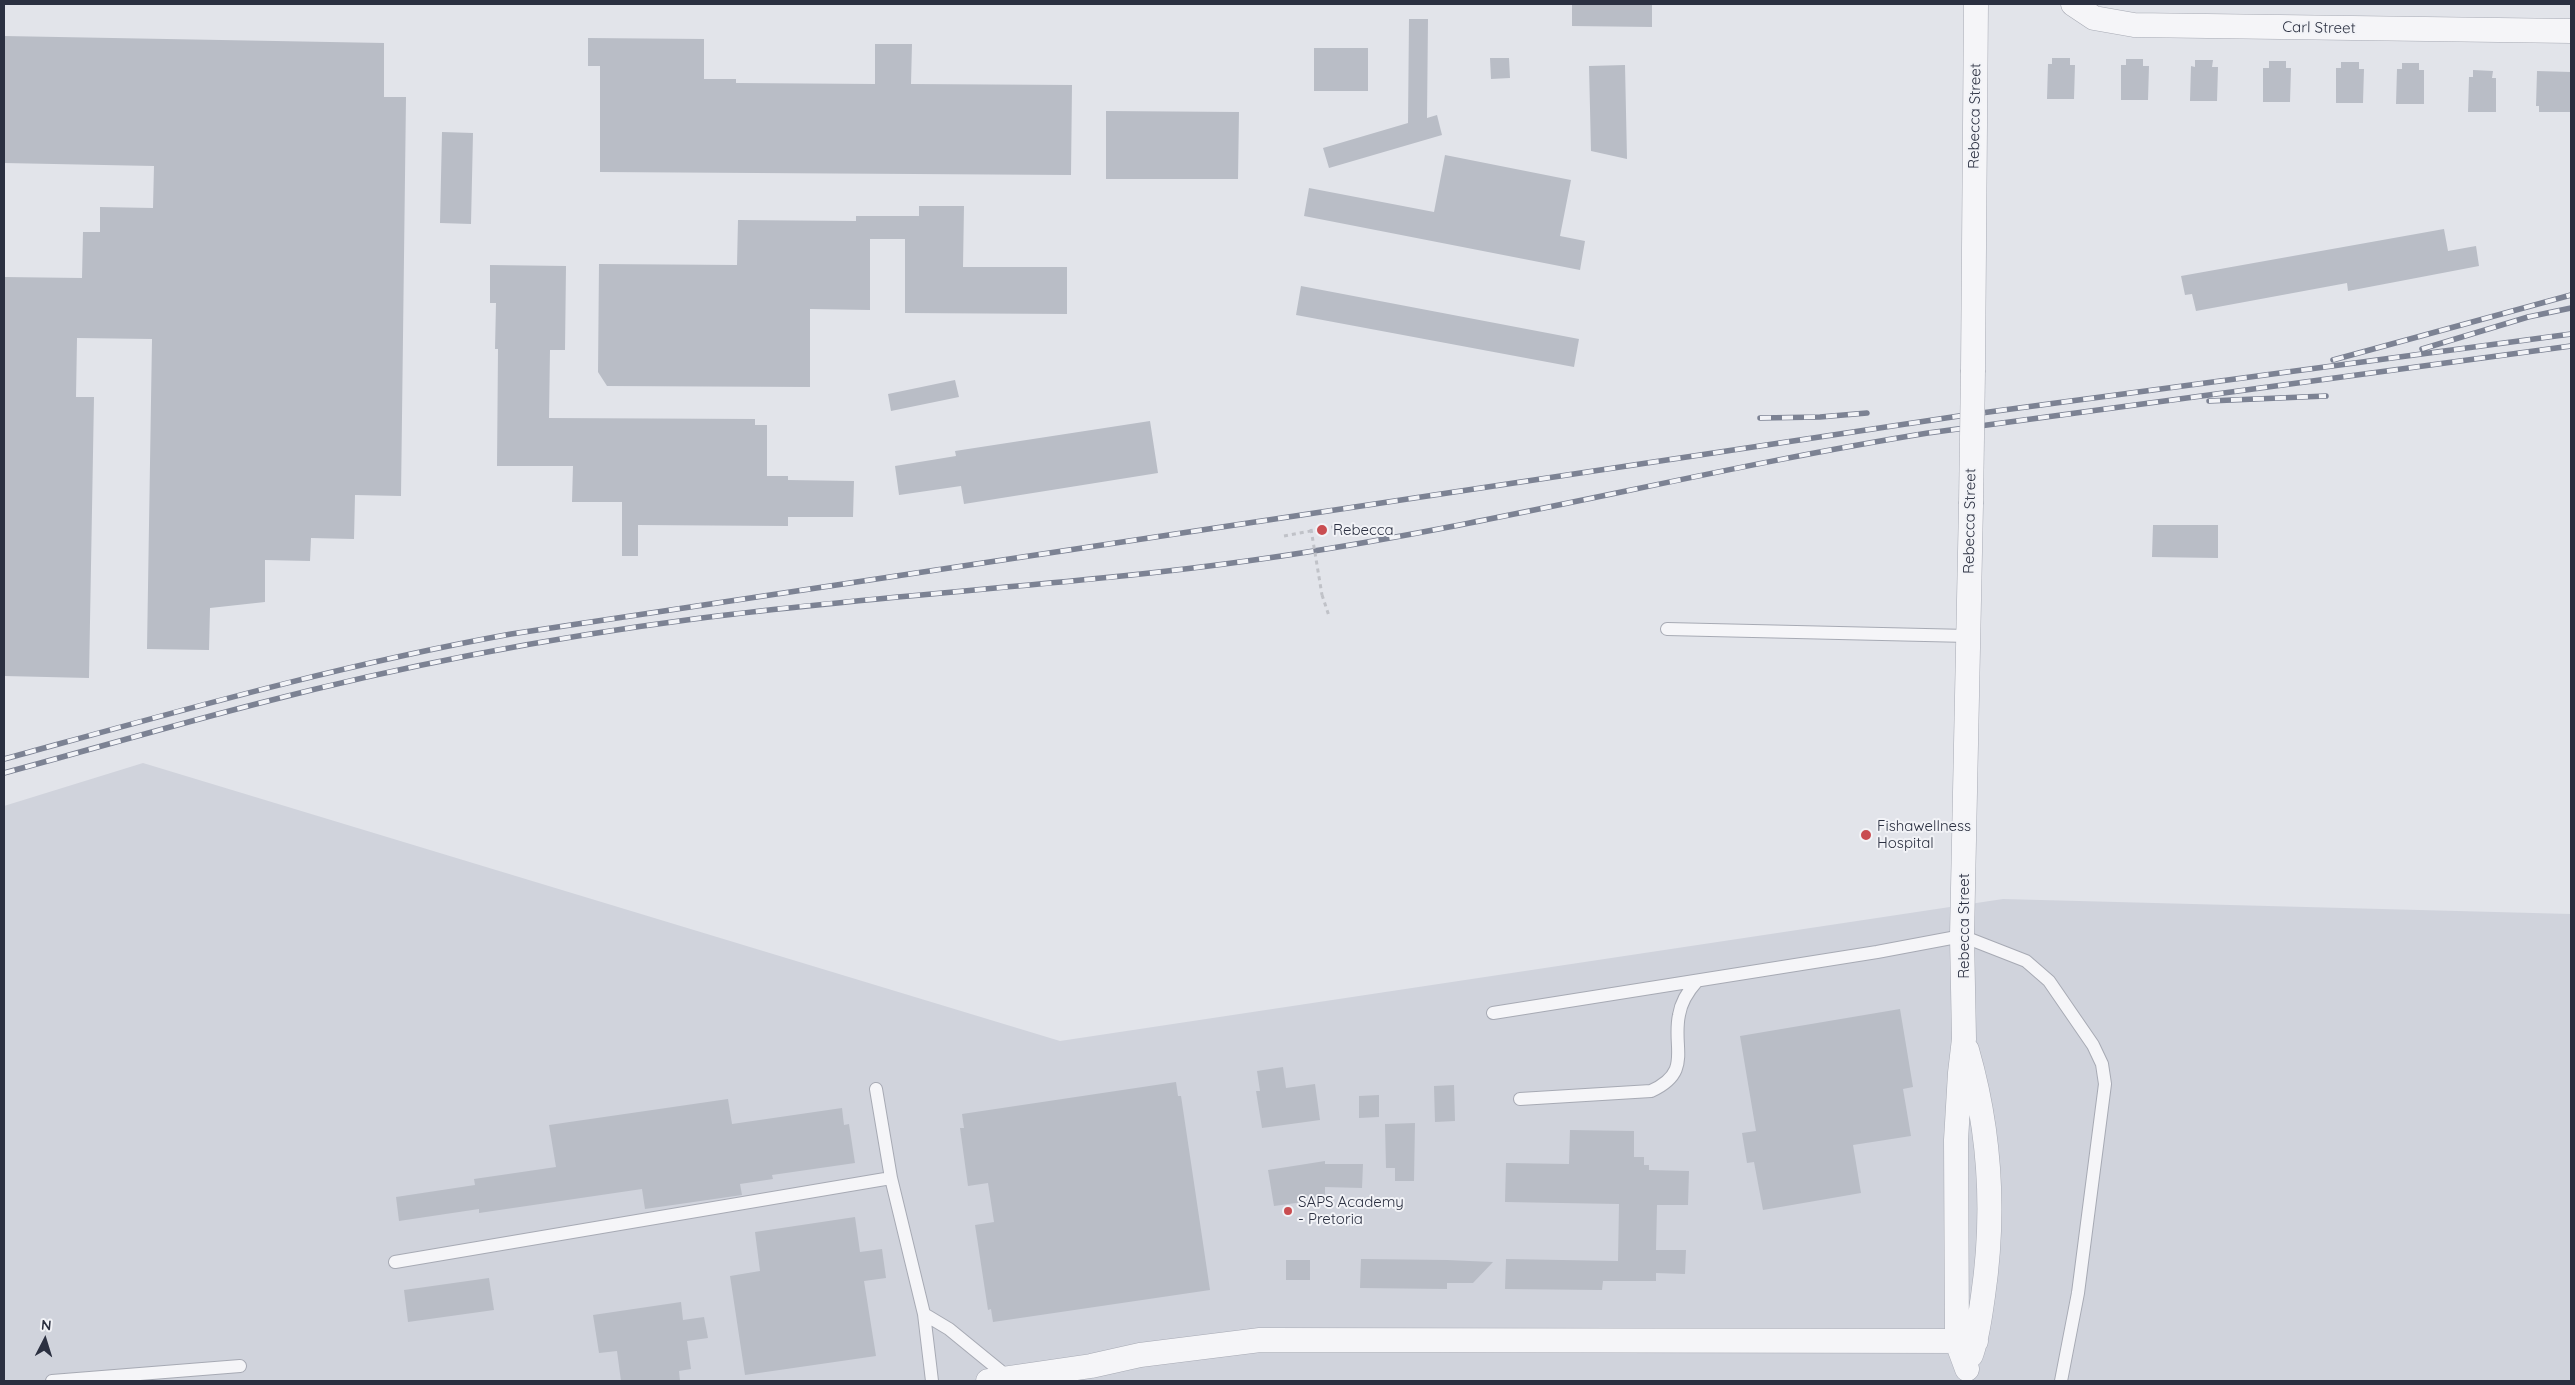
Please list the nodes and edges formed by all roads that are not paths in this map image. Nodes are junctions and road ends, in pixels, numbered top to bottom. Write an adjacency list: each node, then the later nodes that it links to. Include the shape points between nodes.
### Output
1 (1976, 4): 5 (street, Rebecca Street, bridge)
2 (2073, 4): 3 (street, Carl Street, via 2094,18 2134,25)
3 (2571, 31)
4 (1667, 630): 5 (lane)
5 (1968, 636): 6 (street, Rebecca Street)
6 (1962, 936): 7 (lane); 9 (street, Rebecca Street); 22 (lane, via 2026,961 2049,981 2093,1045 2102,1064 2105,1084 2078,1292)
7 (1696, 981): 8 (lane); 11 (lane, via 1678,1015 1678,1064 1660,1086 1650,1091)
8 (1493, 1013)
9 (1964, 1039): 15 (street, Rebecca Street, via 1956,1140); 15 (street, Rebecca Street, via 1981,1103 1989,1185 1989,1258)
10 (876, 1088): 12 (lane)
11 (1520, 1099)
12 (890, 1178): 13 (lane); 14 (lane)
13 (395, 1262)
14 (924, 1314): 19 (lane, via 948,1329); 21 (lane)
15 (1967, 1341): 17 (street, via 1271,1339 1140,1356); 18 (street, Rebecca Street)
16 (240, 1366): 20 (lane)
17 (1090, 1374): 19 (street)
18 (1966, 1375)
19 (998, 1380)
20 (52, 1381)
21 (932, 1381)
22 (2061, 1381)

